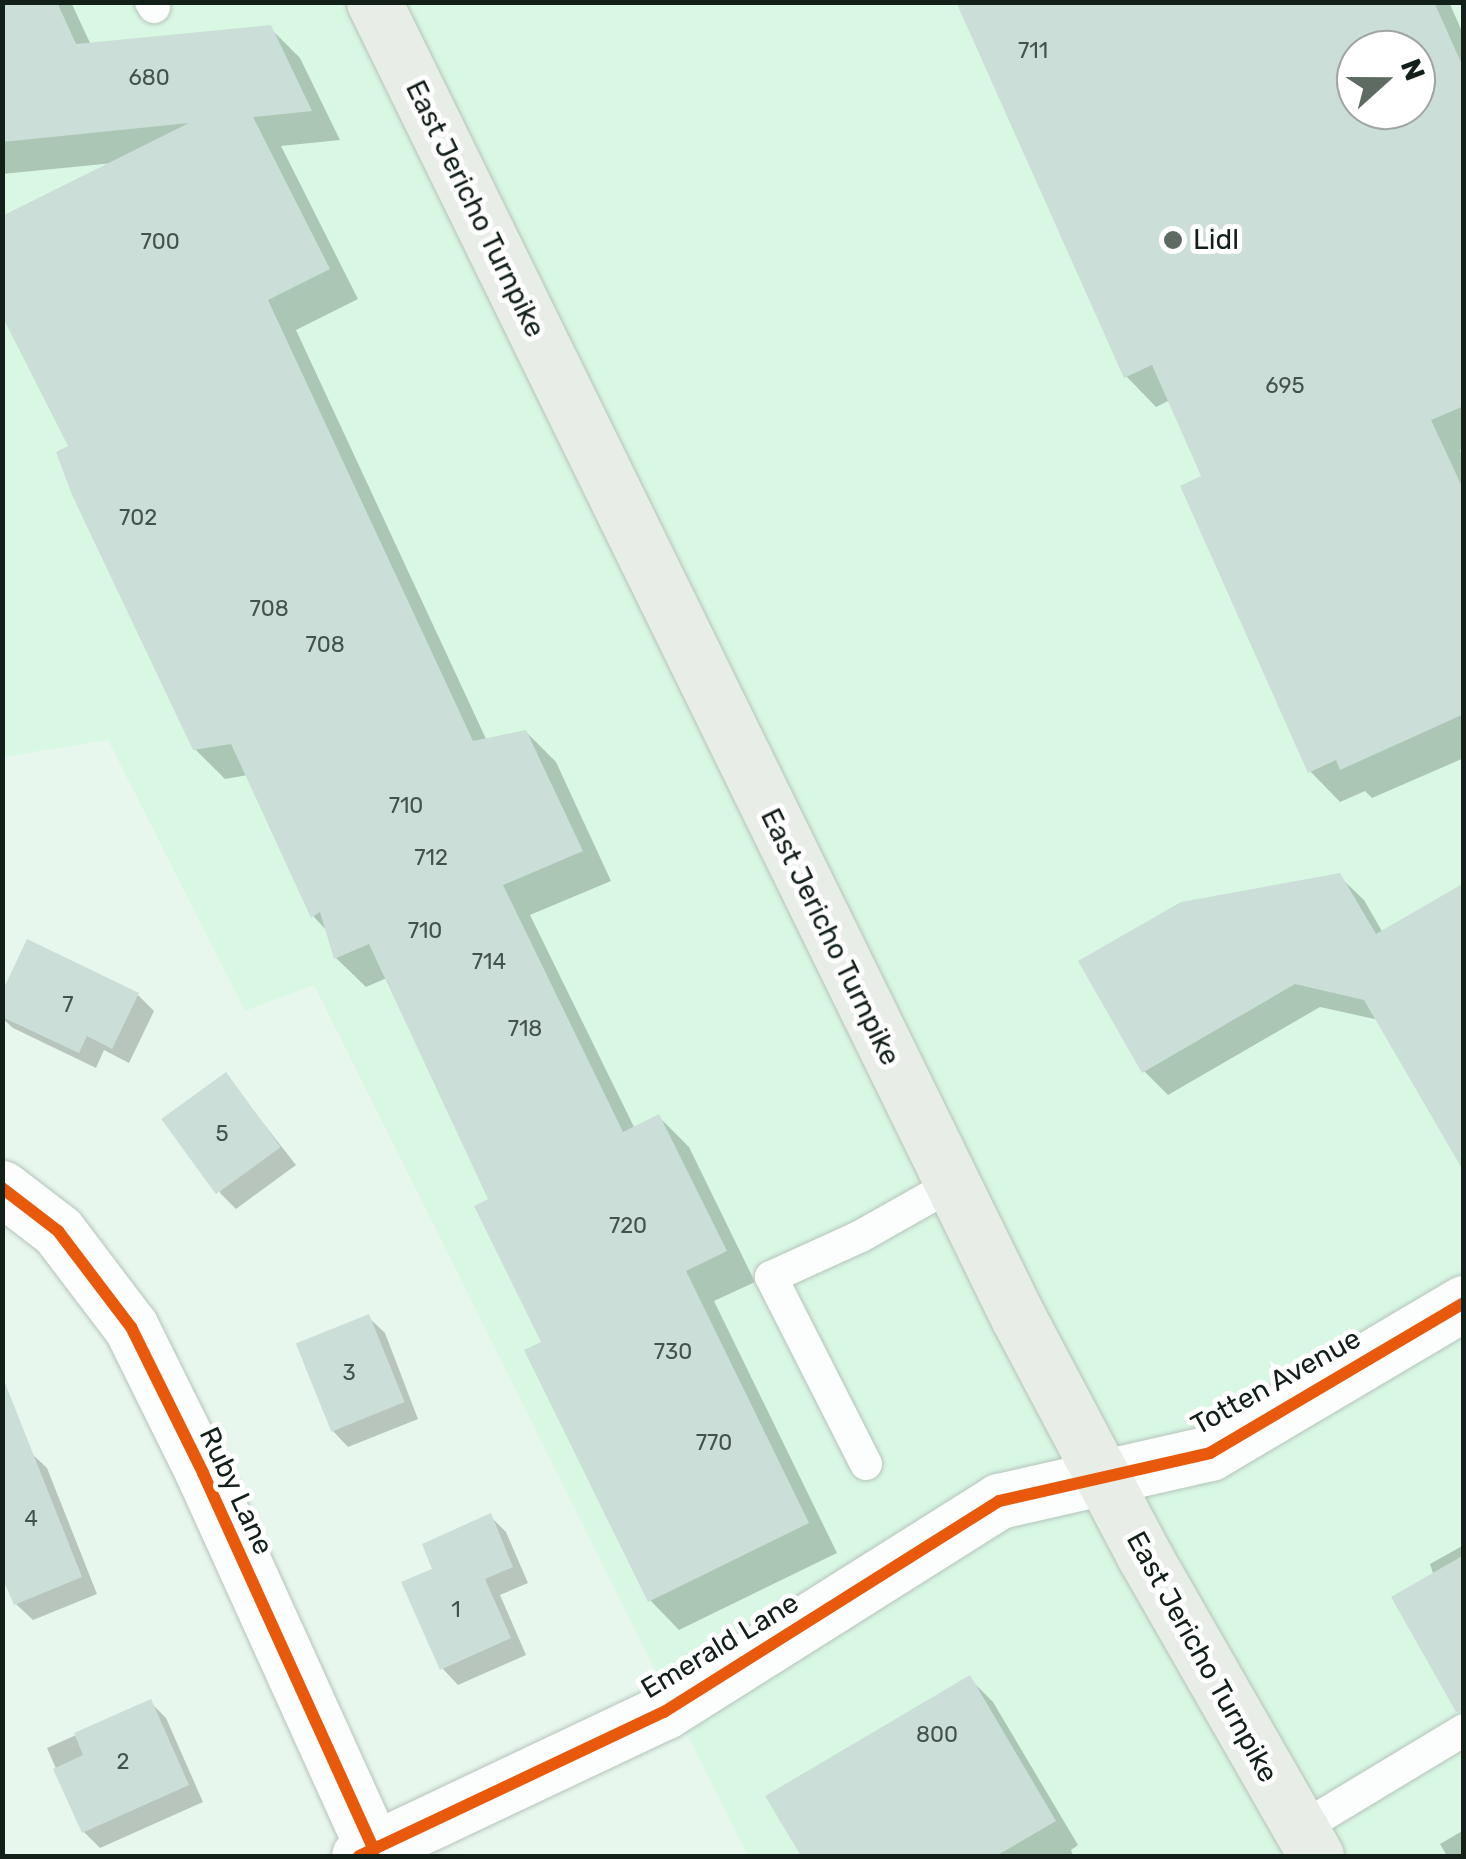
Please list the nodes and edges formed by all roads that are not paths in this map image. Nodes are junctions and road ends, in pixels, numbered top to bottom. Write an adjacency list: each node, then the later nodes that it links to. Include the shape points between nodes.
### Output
1 (374, 2): 2 (main road, East Jericho Turnpike)
2 (953, 1184): 5 (lane, via 771,1277); 6 (main road, East Jericho Turnpike)
3 (2, 1188): 9 (street, Ruby Lane, via 58,1231 131,1327 202,1473)
4 (1464, 1303): 6 (street, Totten Avenue, via 1210,1453)
5 (866, 1464)
6 (1102, 1478): 8 (main road, East Jericho Turnpike); 9 (street, Emerald Lane, via 999,1501 664,1712)
7 (1464, 1730): 8 (lane)
8 (1308, 1843)
9 (366, 1853)

